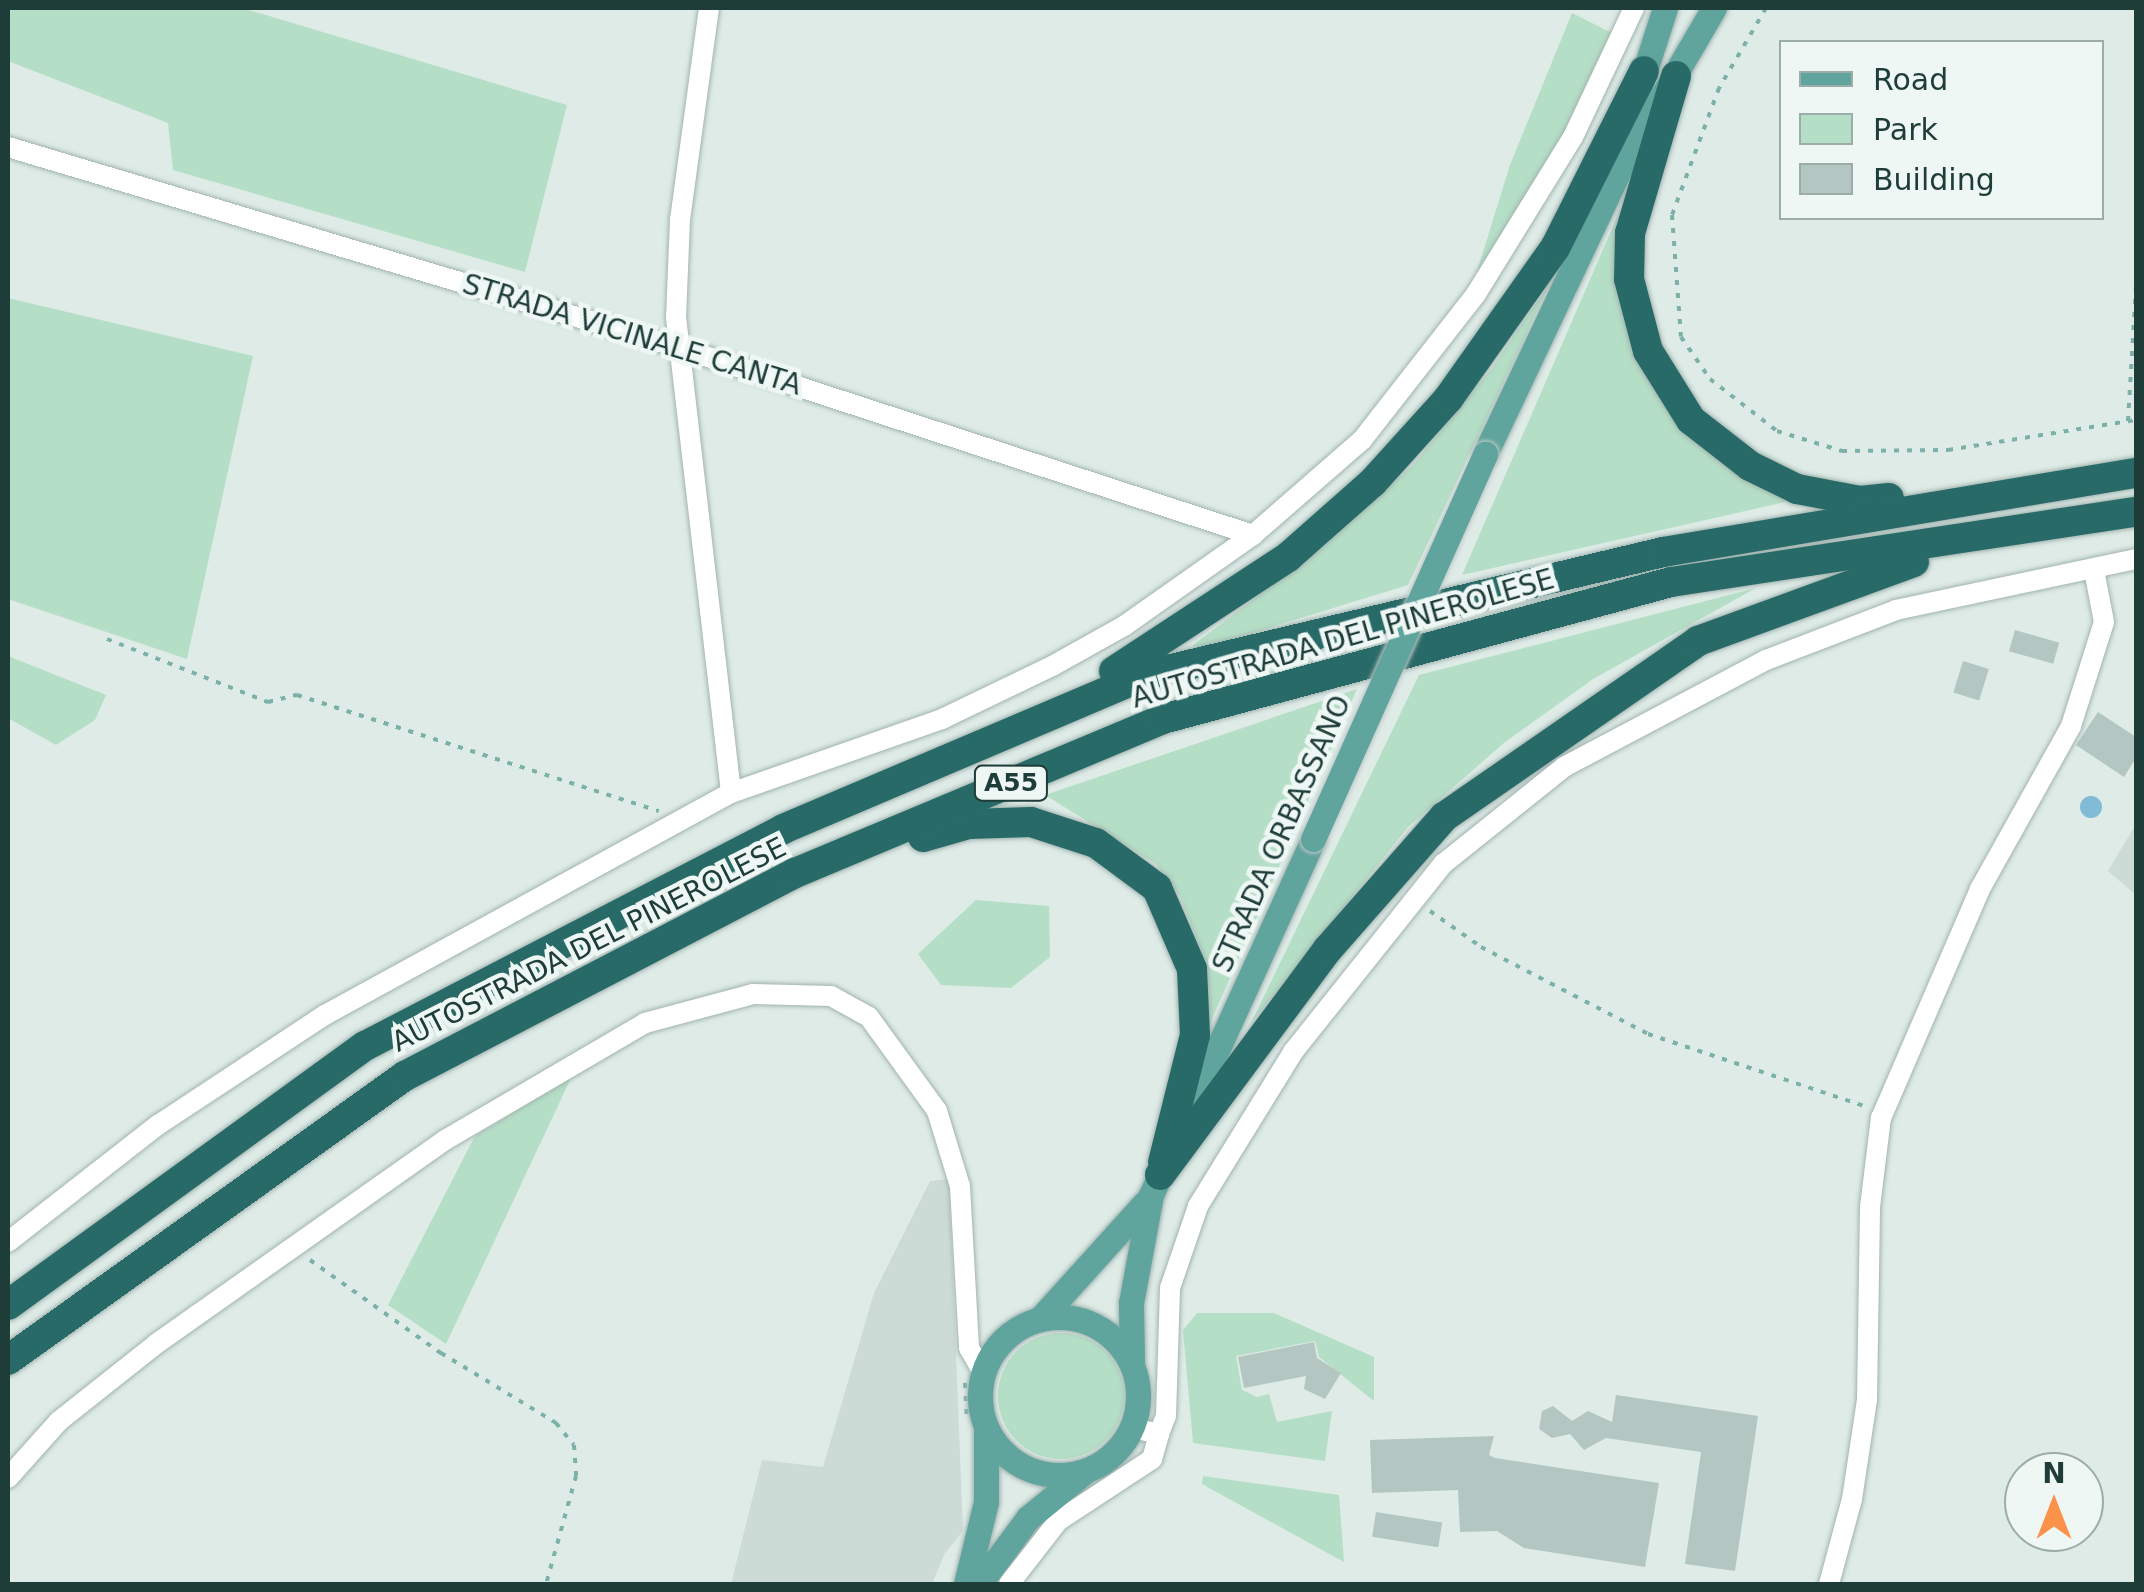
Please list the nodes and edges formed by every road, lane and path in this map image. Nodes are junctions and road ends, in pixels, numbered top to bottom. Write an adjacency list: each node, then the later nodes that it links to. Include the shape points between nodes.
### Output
1 (709, 8): 11 (street, via 680,219)
2 (1634, 8): 17 (street, via 1573,137 1476,294 1362,440)
3 (1665, 8): 6 (main road, STRADA ORBASSANO)
4 (1714, 8): 7 (main road, STRADA ORBASSANO)
5 (1766, 8): 13 (path, via 1718,88 1672,215 1681,337 1710,379 1777,431 1842,452 1948,450)
6 (1644, 71): 9 (main road, STRADA ORBASSANO); 23 (highway, via 1608,153 1524,298 1448,399 1330,522 1152,651)
7 (1676, 76): 9 (main road, STRADA ORBASSANO); 15 (highway, via 1641,186 1629,279 1648,351 1691,420 1782,481 1860,501)
8 (8, 147): 11 (street, STRADA VICINALE CANTA)
9 (1618, 172): 27 (main road, STRADA ORBASSANO, bridge)
10 (2136, 287): 13 (path)
11 (677, 346): 17 (street, STRADA VICINALE CANTA); 21 (street)
12 (2136, 420): 13 (path)
13 (2128, 421)
14 (2136, 473): 15 (highway, AUTOSTRADA DEL PINEROLESE / A55)
15 (2091, 480): 23 (highway, AUTOSTRADA DEL PINEROLESE / A55, via 1662,552 1146,675)
16 (2128, 513): 24 (highway, AUTOSTRADA DEL PINEROLESE / A55, via 1671,582 1257,693 1163,719); 27 (highway, via 1894,566 1698,641 1551,737 1444,817 1328,949)
17 (1252, 535): 21 (street, via 1124,626 996,694)
18 (2136, 560): 19 (street)
19 (2094, 570): 25 (street, via 1896,610 1692,695 1526,794 1443,864); 26 (street, via 2104,622 2072,726 1980,889)
20 (107, 638): 22 (path, via 268,702 297,695)
21 (731, 793): 22 (street)
22 (683, 818): 28 (street, via 325,1015 158,1125)
23 (783, 829): 30 (highway, AUTOSTRADA DEL PINEROLESE / A55, via 364,1046)
24 (795, 874): 27 (highway, via 969,824 1032,822 1096,843 1157,888 1192,968 1194,1035); 32 (highway, AUTOSTRADA DEL PINEROLESE / A55, via 404,1076)
25 (1418, 895): 26 (path, via 1481,947 1648,1034 1866,1107); 37 (street, via 1293,1052 1198,1206 1170,1288 1171,1373)
26 (1881, 1118): 44 (street, via 1870,1208 1867,1400 1852,1499)
27 (1156, 1185): 31 (main road, STRADA ORBASSANO, via 1085,1276); 33 (main road, STRADA ORBASSANO, via 1132,1291)
28 (8, 1242)
29 (290, 1246): 34 (street, via 445,1140 645,1023 753,994 831,996 869,1016 886,1035 950,1140 965,1230 969,1348); 39 (street, via 59,1421); 40 (path, via 441,1353 556,1423 574,1445 576,1476)
30 (8, 1306)
31 (1041, 1318): 33 (main road, via 1094,1324); 34 (main road, STRADA ORBASSANO, via 1005,1337)
32 (8, 1360)
33 (1132, 1362): 35 (main road, STRADA ORBASSANO, via 1139,1395)
34 (983, 1372): 36 (main road, via 979,1400)
35 (1132, 1428): 37 (street); 38 (main road, via 1113,1455)
36 (986, 1429): 38 (main road, via 1027,1469 1056,1476); 41 (main road, via 986,1502)
37 (1159, 1434): 43 (street, via 1152,1460 1058,1521)
38 (1084, 1472): 42 (main road, via 1028,1518)
39 (8, 1478)
40 (546, 1584)
41 (966, 1584)
42 (979, 1584)
43 (1010, 1584)
44 (1829, 1584)

